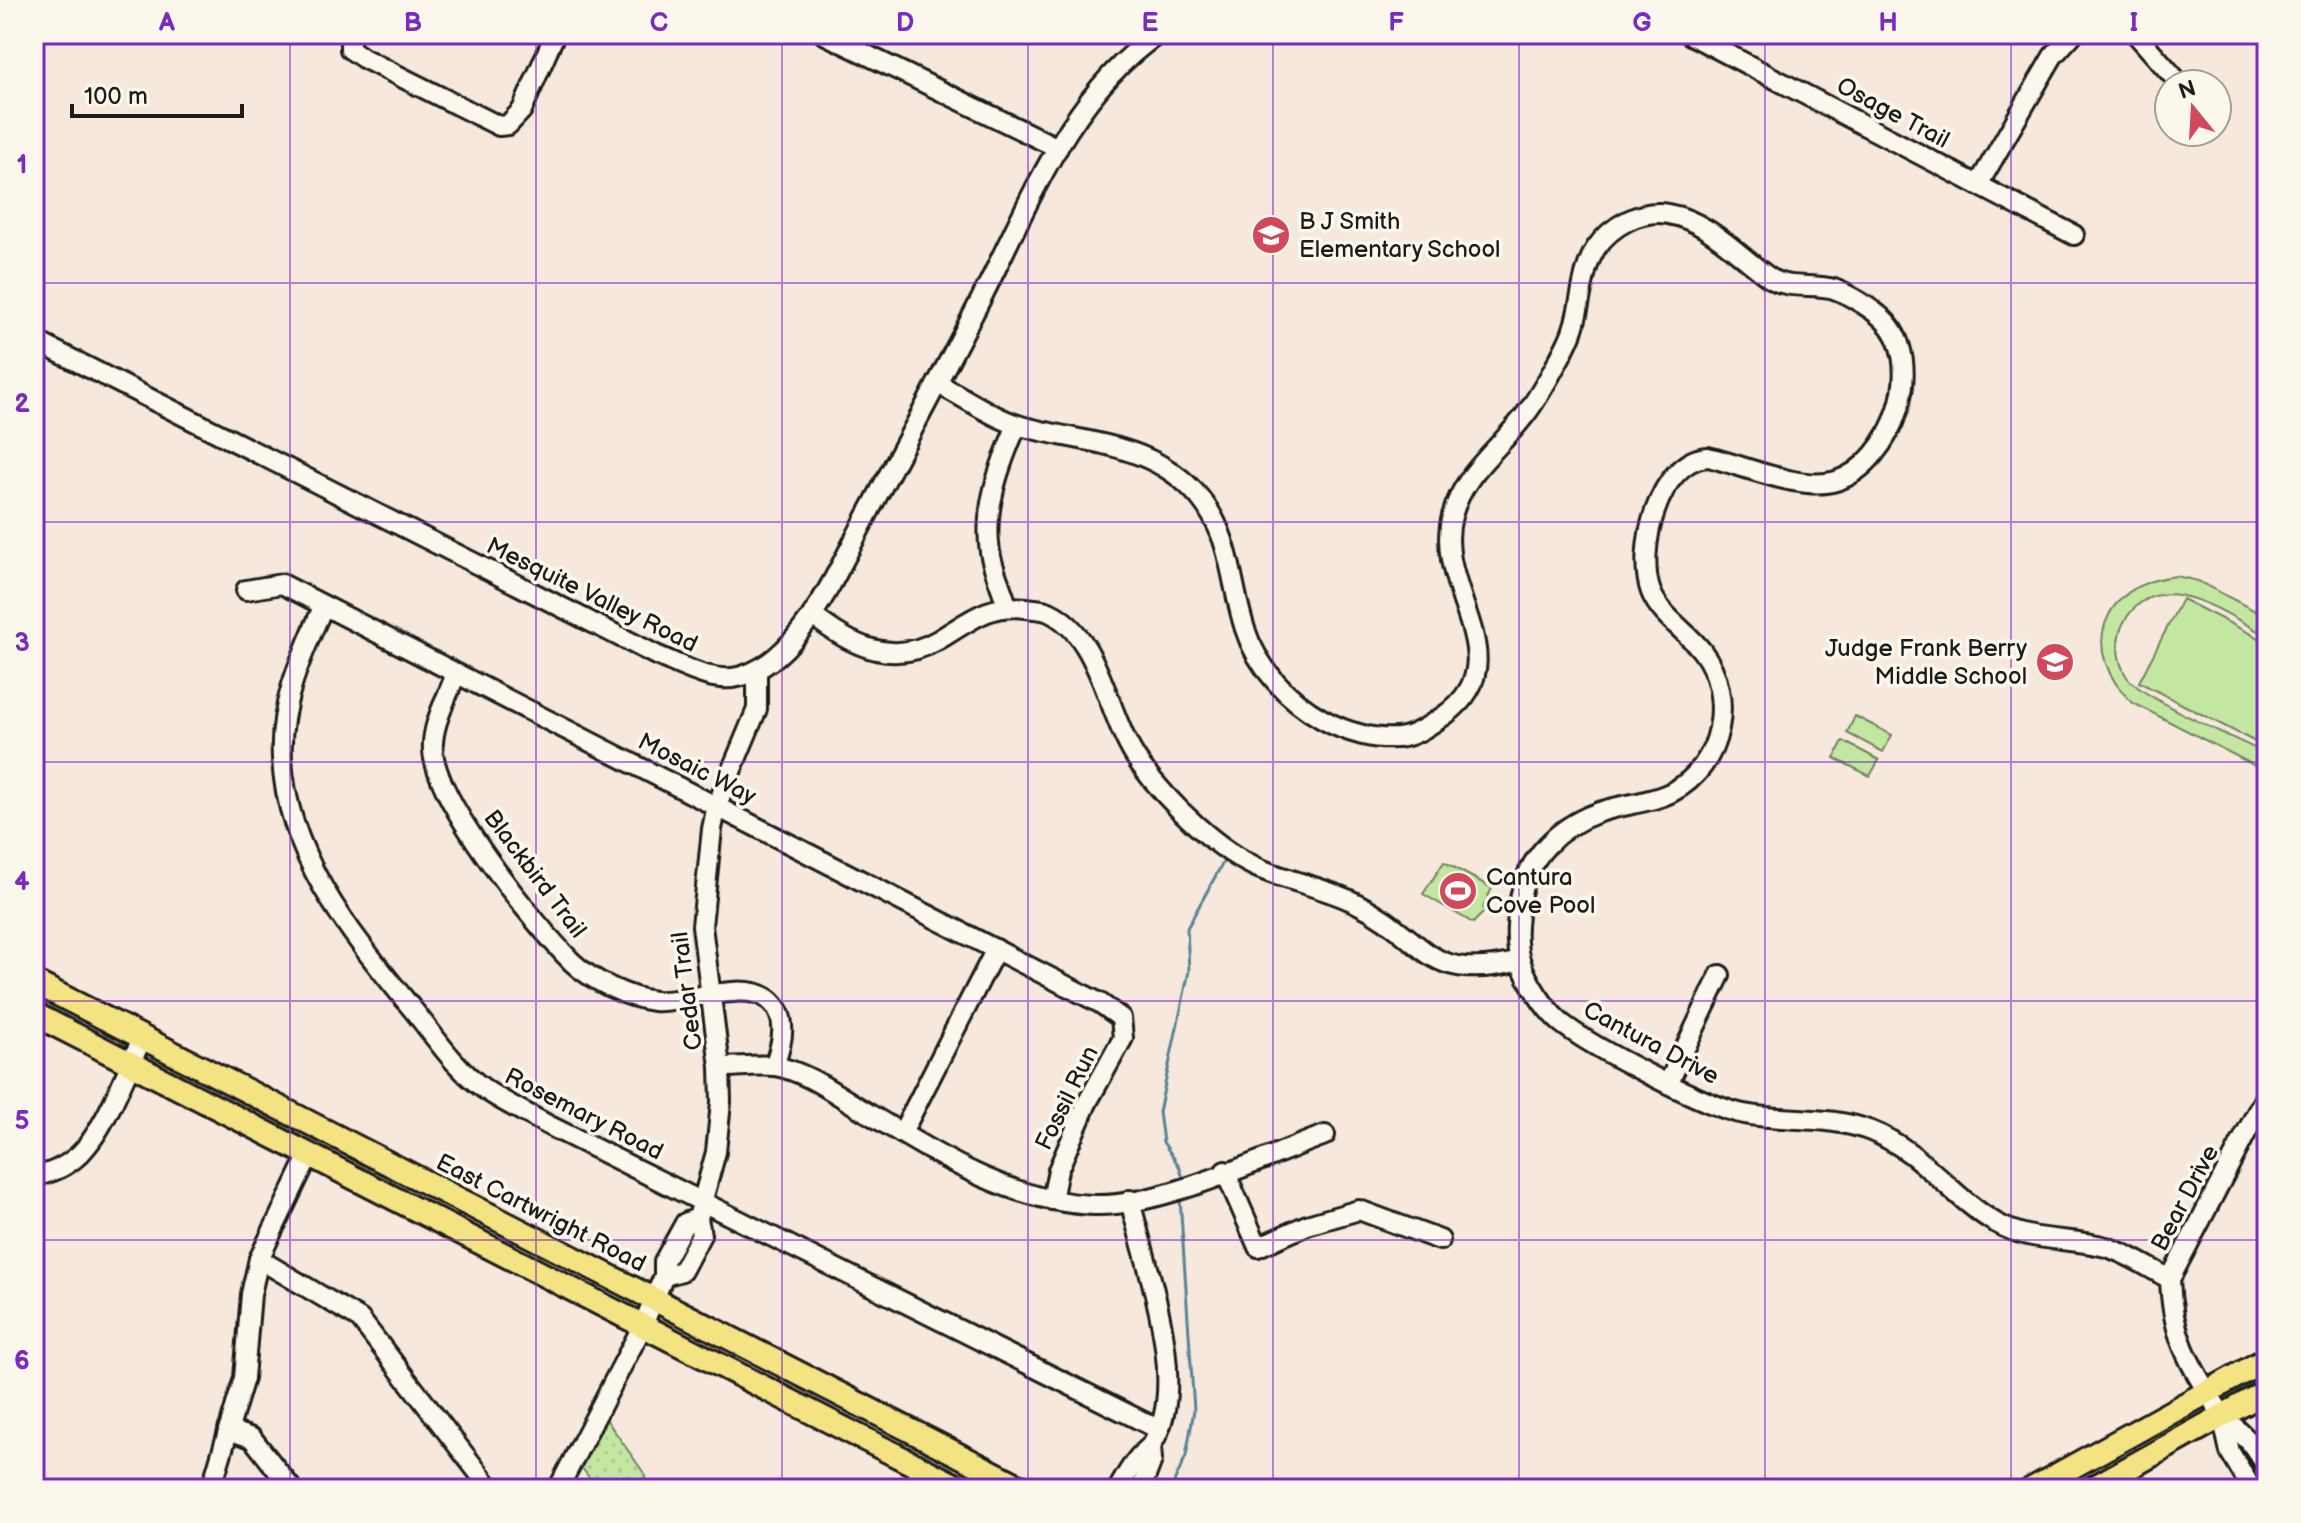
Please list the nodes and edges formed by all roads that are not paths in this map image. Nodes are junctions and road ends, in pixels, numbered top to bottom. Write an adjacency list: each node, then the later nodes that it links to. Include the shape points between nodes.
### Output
1 (350, 34): 2 (street, via 350,49 363,58 499,126 508,125 522,110)
2 (555, 34)
3 (1158, 34): 9 (street, Mesquite Valley Road, via 1106,76)
4 (1689, 34): 10 (street, Osage Trail)
5 (2073, 34): 10 (street, via 2053,56)
6 (2136, 34): 8 (street)
7 (832, 36): 9 (street)
8 (2166, 68)
9 (1058, 148): 13 (street, Mesquite Valley Road)
10 (1978, 185): 11 (street, Osage Trail)
11 (2074, 235)
12 (34, 340): 19 (street, Mesquite Valley Road, via 656,655 720,677)
13 (938, 384): 14 (street, Cantura Drive); 18 (street, Mesquite Valley Road)
14 (1017, 425): 16 (street, via 997,476 989,525 990,553); 23 (street, Cantura Drive, via 1120,446 1183,479 1212,513 1224,538 1245,630 1274,680 1327,722 1349,731 1405,737 1452,710 1468,692 1477,668 1477,644 1449,562 1447,540 1460,493 1527,414 1572,334 1597,248 1618,226 1662,213 1692,220 1776,283 1834,289 1880,316 1898,336 1906,364 1903,388 1879,445 1857,471 1815,484 1694,458 1660,499 1646,545 1651,591 1660,609 1709,661 1722,704 1720,724 1705,763 1689,781 1669,794 1596,813 1547,844 1531,864 1522,890 1517,918)
15 (246, 590): 17 (street, Mosaic Way, via 282,584)
16 (1007, 606): 18 (street, via 977,614 937,641 893,653 841,638); 23 (street, via 1048,611 1069,626 1091,653 1114,718 1140,763 1205,833 1260,869 1353,901 1445,965 1490,968)
17 (323, 607): 20 (street, Mosaic Way); 42 (street, Rosemary Road, via 292,678 282,758 295,830 349,931 450,1060 483,1088)
18 (812, 615): 19 (street, Mesquite Valley Road, via 783,651)
19 (757, 670): 21 (street, Cedar Trail, via 757,709)
20 (455, 676): 21 (street, Mosaic Way); 26 (street, Blackbird Trail, via 433,748 437,771 452,804 519,899 574,964 609,986 654,1001)
21 (717, 805): 22 (street, Mosaic Way); 26 (street, Cedar Trail, via 702,926)
22 (996, 949): 28 (street, Mosaic Way); 35 (street)
23 (1520, 961): 33 (street, Cantura Drive, via 1560,1021)
24 (1720, 975): 33 (street)
25 (34, 982): 29 (main road, East Cartwright Road)
26 (711, 994): 31 (street, Blackbird Trail, via 759,994 771,1001 784,1032); 32 (street, Cedar Trail)
27 (34, 1014): 30 (main road)
28 (1121, 1018): 40 (street, Fossil Run, via 1123,1038 1087,1103 1058,1170)
29 (143, 1037): 30 (street); 46 (main road, East Cartwright Road)
30 (130, 1063): 37 (main road); 39 (street, via 77,1157)
31 (774, 1066): 32 (street); 35 (street, via 806,1076)
32 (720, 1067): 42 (street, Cedar Trail, via 716,1152)
33 (1668, 1084): 45 (street, Cantura Drive, via 1741,1114 1841,1123 1869,1131 1920,1158 1996,1223 2044,1240 2108,1248)
34 (2267, 1093): 45 (street, Bear Drive)
35 (902, 1133): 40 (street, via 986,1178)
36 (1325, 1135): 38 (street)
37 (308, 1157): 44 (street); 47 (main road)
38 (1225, 1171): 41 (street); 43 (street, via 1258,1247 1359,1210)
39 (34, 1177)
40 (1052, 1200): 41 (street, via 1096,1205)
41 (1130, 1200): 53 (street, via 1169,1366 1169,1396)
42 (701, 1210): 46 (street, Cedar Trail, via 701,1235 682,1271 664,1276); 53 (street, Rosemary Road)
43 (1440, 1240)
44 (259, 1259): 52 (street, via 244,1378); 57 (street, via 360,1319)
45 (2170, 1279): 49 (street, Bear Drive, via 2171,1310 2182,1350)
46 (653, 1300): 47 (street, Cedar Trail); 60 (main road, East Cartwright Road)
47 (642, 1327): 58 (street, Cedar Trail); 59 (main road)
48 (2267, 1359): 49 (main road)
49 (2207, 1391): 51 (street, Bear Drive); 63 (main road)
50 (2267, 1391): 51 (main road)
51 (2222, 1415): 54 (street); 64 (main road); 65 (street, via 2230,1452)
52 (228, 1430): 55 (street); 56 (street, via 252,1438)
53 (1154, 1437): 61 (street); 62 (street)
54 (2267, 1466)
55 (211, 1489)
56 (292, 1489)
57 (491, 1489)
58 (558, 1489)
59 (962, 1489)
60 (1025, 1489)
61 (1118, 1489)
62 (1141, 1489)
63 (2032, 1489)
64 (2091, 1489)
65 (2252, 1489)

